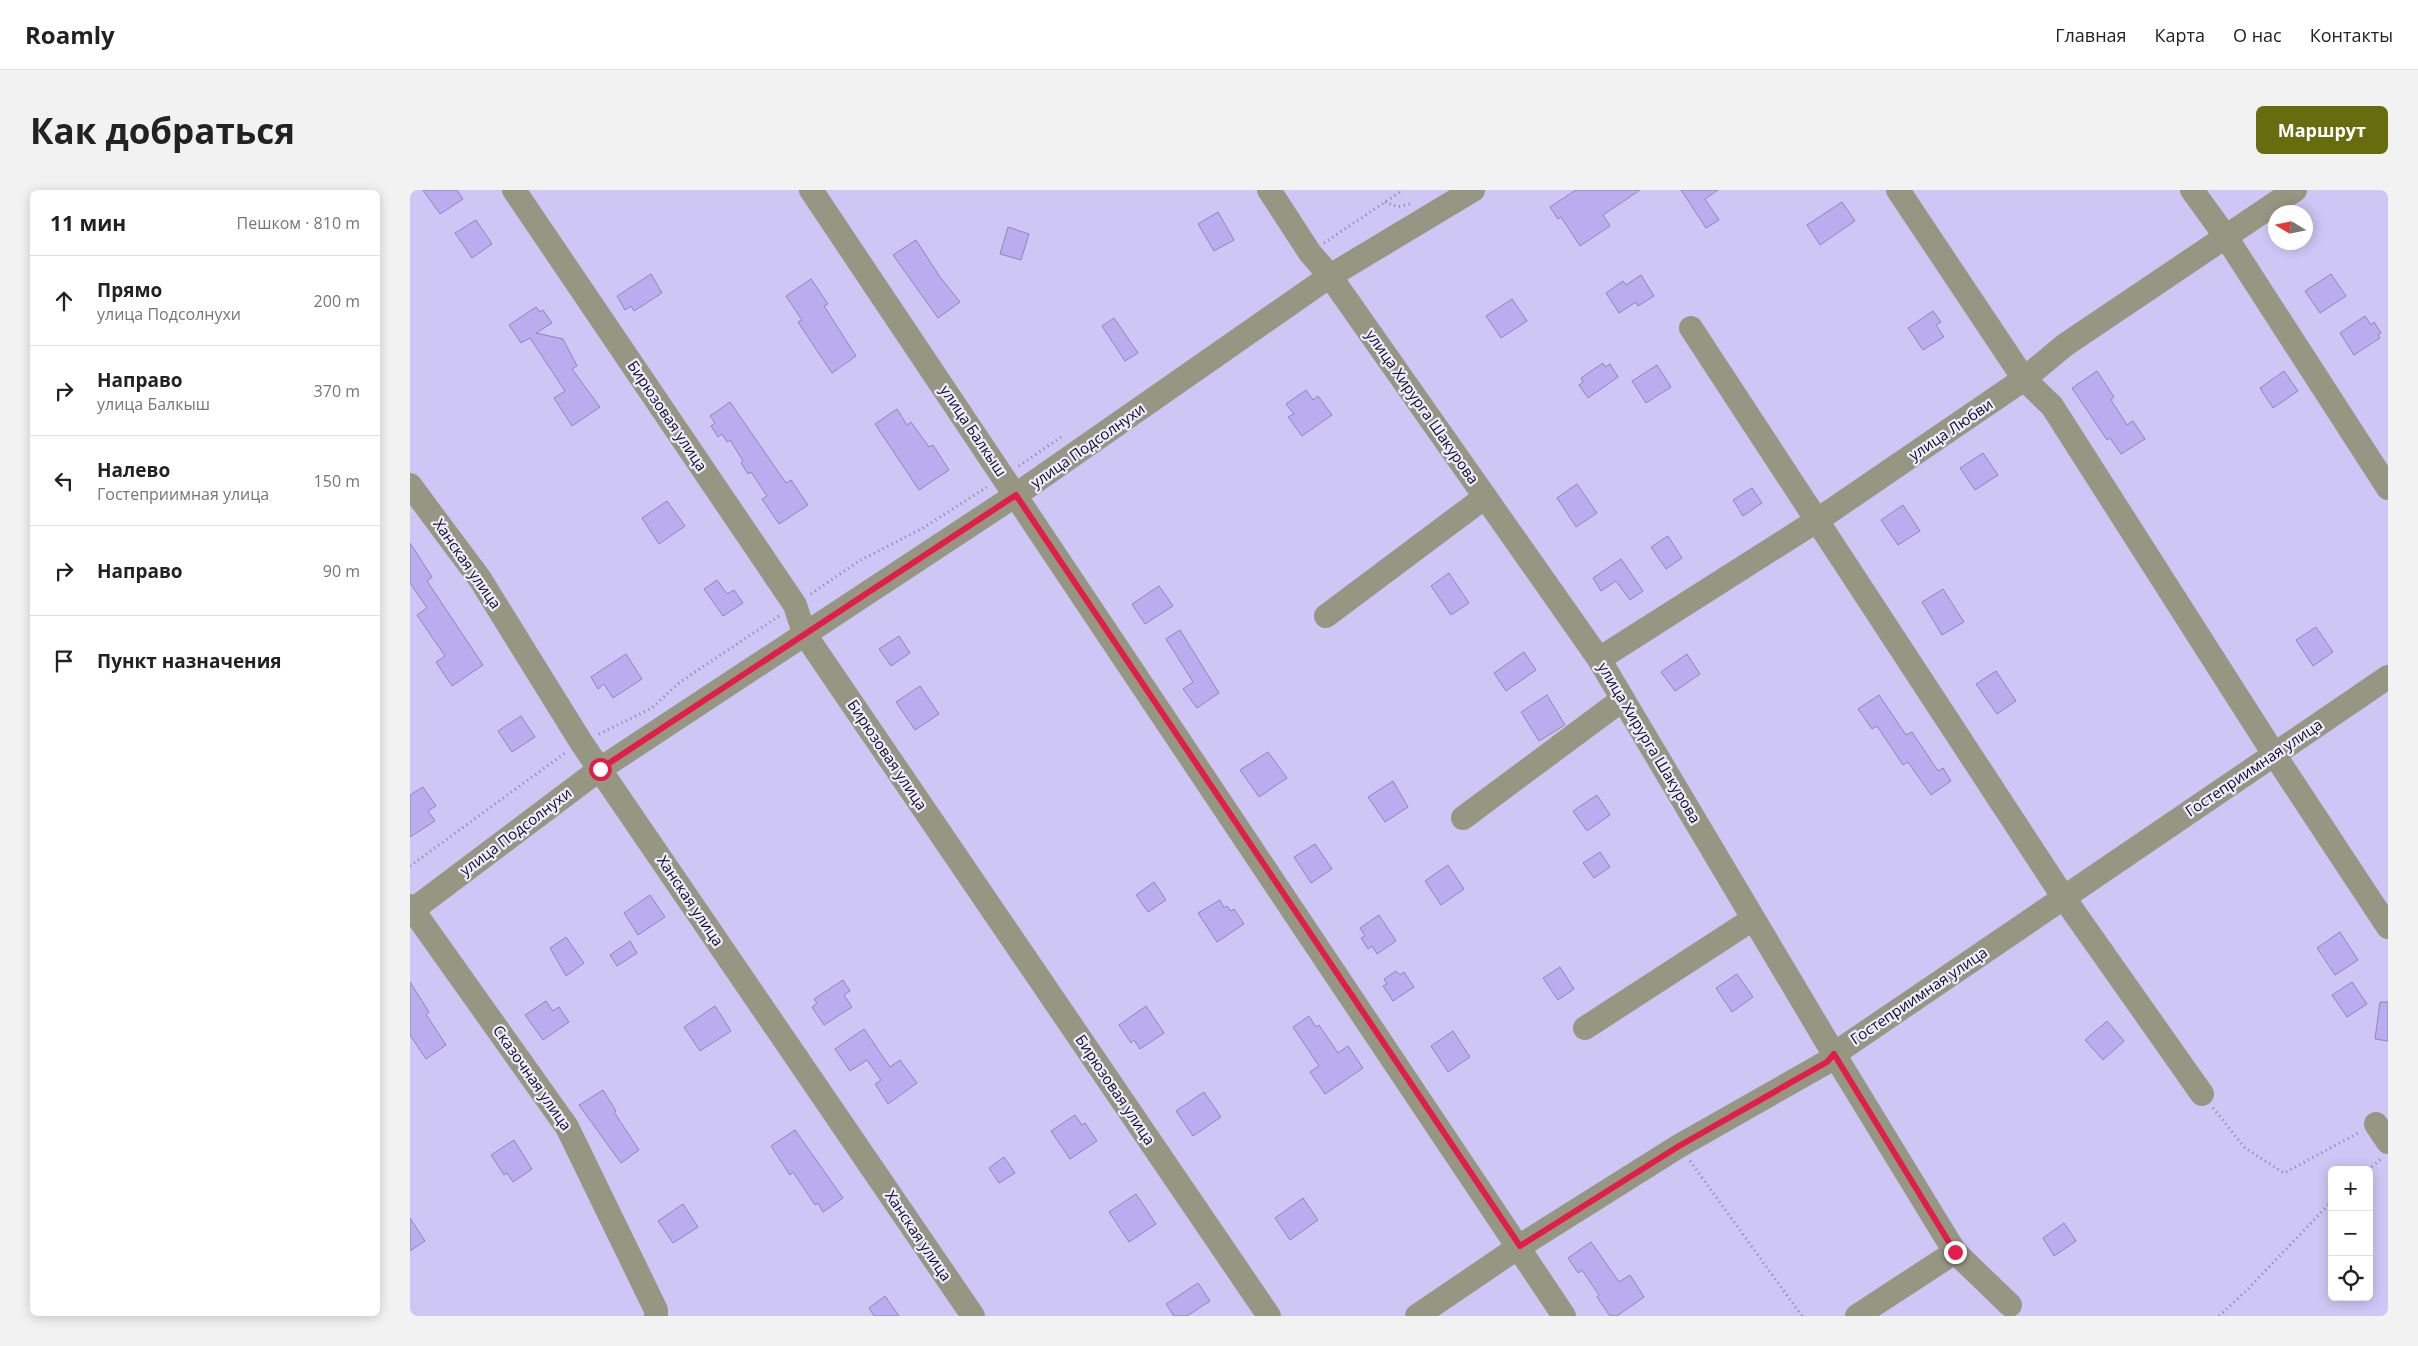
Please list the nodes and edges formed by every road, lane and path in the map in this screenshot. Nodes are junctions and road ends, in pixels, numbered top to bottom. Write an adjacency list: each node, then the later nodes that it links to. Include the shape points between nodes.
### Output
1 (514, 190): 20 (street, Бирюзовая улица)
2 (811, 190): 16 (street, улица Балкыш)
3 (1268, 190): 10 (street, улица Хирурга Шакурова)
4 (1403, 190): 10 (path)
5 (1473, 190): 11 (street, улица Подсолнухи)
6 (1898, 190): 13 (street)
7 (2192, 190): 9 (street)
8 (2295, 190): 9 (street, улица Любви)
9 (2226, 237): 13 (street, улица Любви, via 2065,346); 17 (street)
10 (1310, 252): 11 (street, улица Хирурга Шакурова)
11 (1330, 276): 16 (street, улица Подсолнухи); 18 (street, улица Хирурга Шакурова)
12 (1691, 328): 19 (street)
13 (2024, 379): 19 (street, улица Любви); 27 (street, via 2052,406)
14 (1068, 432): 16 (path)
15 (410, 485): 26 (street, Ханская улица, via 480,578)
16 (1010, 486): 20 (path, via 859,561); 22 (street, улица Подсолнухи); 43 (street, улица Балкыш)
17 (2388, 488)
18 (1485, 497): 21 (street); 23 (street, улица Хирурга Шакурова)
19 (1816, 521): 23 (street, улица Любви); 31 (street)
20 (795, 605): 22 (street, Бирюзовая улица); 26 (path, via 680,682 652,708)
21 (1326, 616)
22 (804, 633): 28 (street, улица Подсолнухи); 48 (street, Бирюзовая улица)
23 (1599, 659): 25 (street, улица Хирурга Шакурова)
24 (2388, 677): 27 (street, Гостеприимная улица)
25 (1623, 699): 29 (street); 33 (street, улица Хирурга Шакурова)
26 (581, 742): 28 (street, Ханская улица); 30 (path)
27 (2274, 754): 31 (street, Гостеприимная улица); 34 (street)
28 (600, 769): 32 (street, улица Подсолнухи); 47 (street, Ханская улица)
29 (1463, 818)
30 (410, 866)
31 (2064, 898): 36 (street, Гостеприимная улица); 37 (street)
32 (411, 909): 46 (street, Сказочная улица, via 567,1127 656,1310)
33 (1753, 919): 35 (street); 36 (street, улица Хирурга Шакурова)
34 (2388, 927)
35 (1585, 1028)
36 (1834, 1054): 39 (street, Гостеприимная улица, via 1827,1062); 44 (street, улица Хирурга Шакурова)
37 (2202, 1094): 38 (path, via 2245,1148 2284,1173)
38 (2382, 1133)
39 (1679, 1146): 43 (street, Гостеприимная улица); 51 (path)
40 (2388, 1153): 41 (path)
41 (2373, 1166)
42 (2328, 1205): 53 (path)
43 (1520, 1246): 49 (street, Гостеприимная улица); 50 (street, улица Балкыш)
44 (1955, 1252): 45 (street, улица Хирурга Шакурова); 52 (street)
45 (2010, 1305)
46 (656, 1316)
47 (973, 1316)
48 (1268, 1316)
49 (1416, 1316)
50 (1564, 1316)
51 (1802, 1316)
52 (1857, 1316)
53 (2219, 1316)

